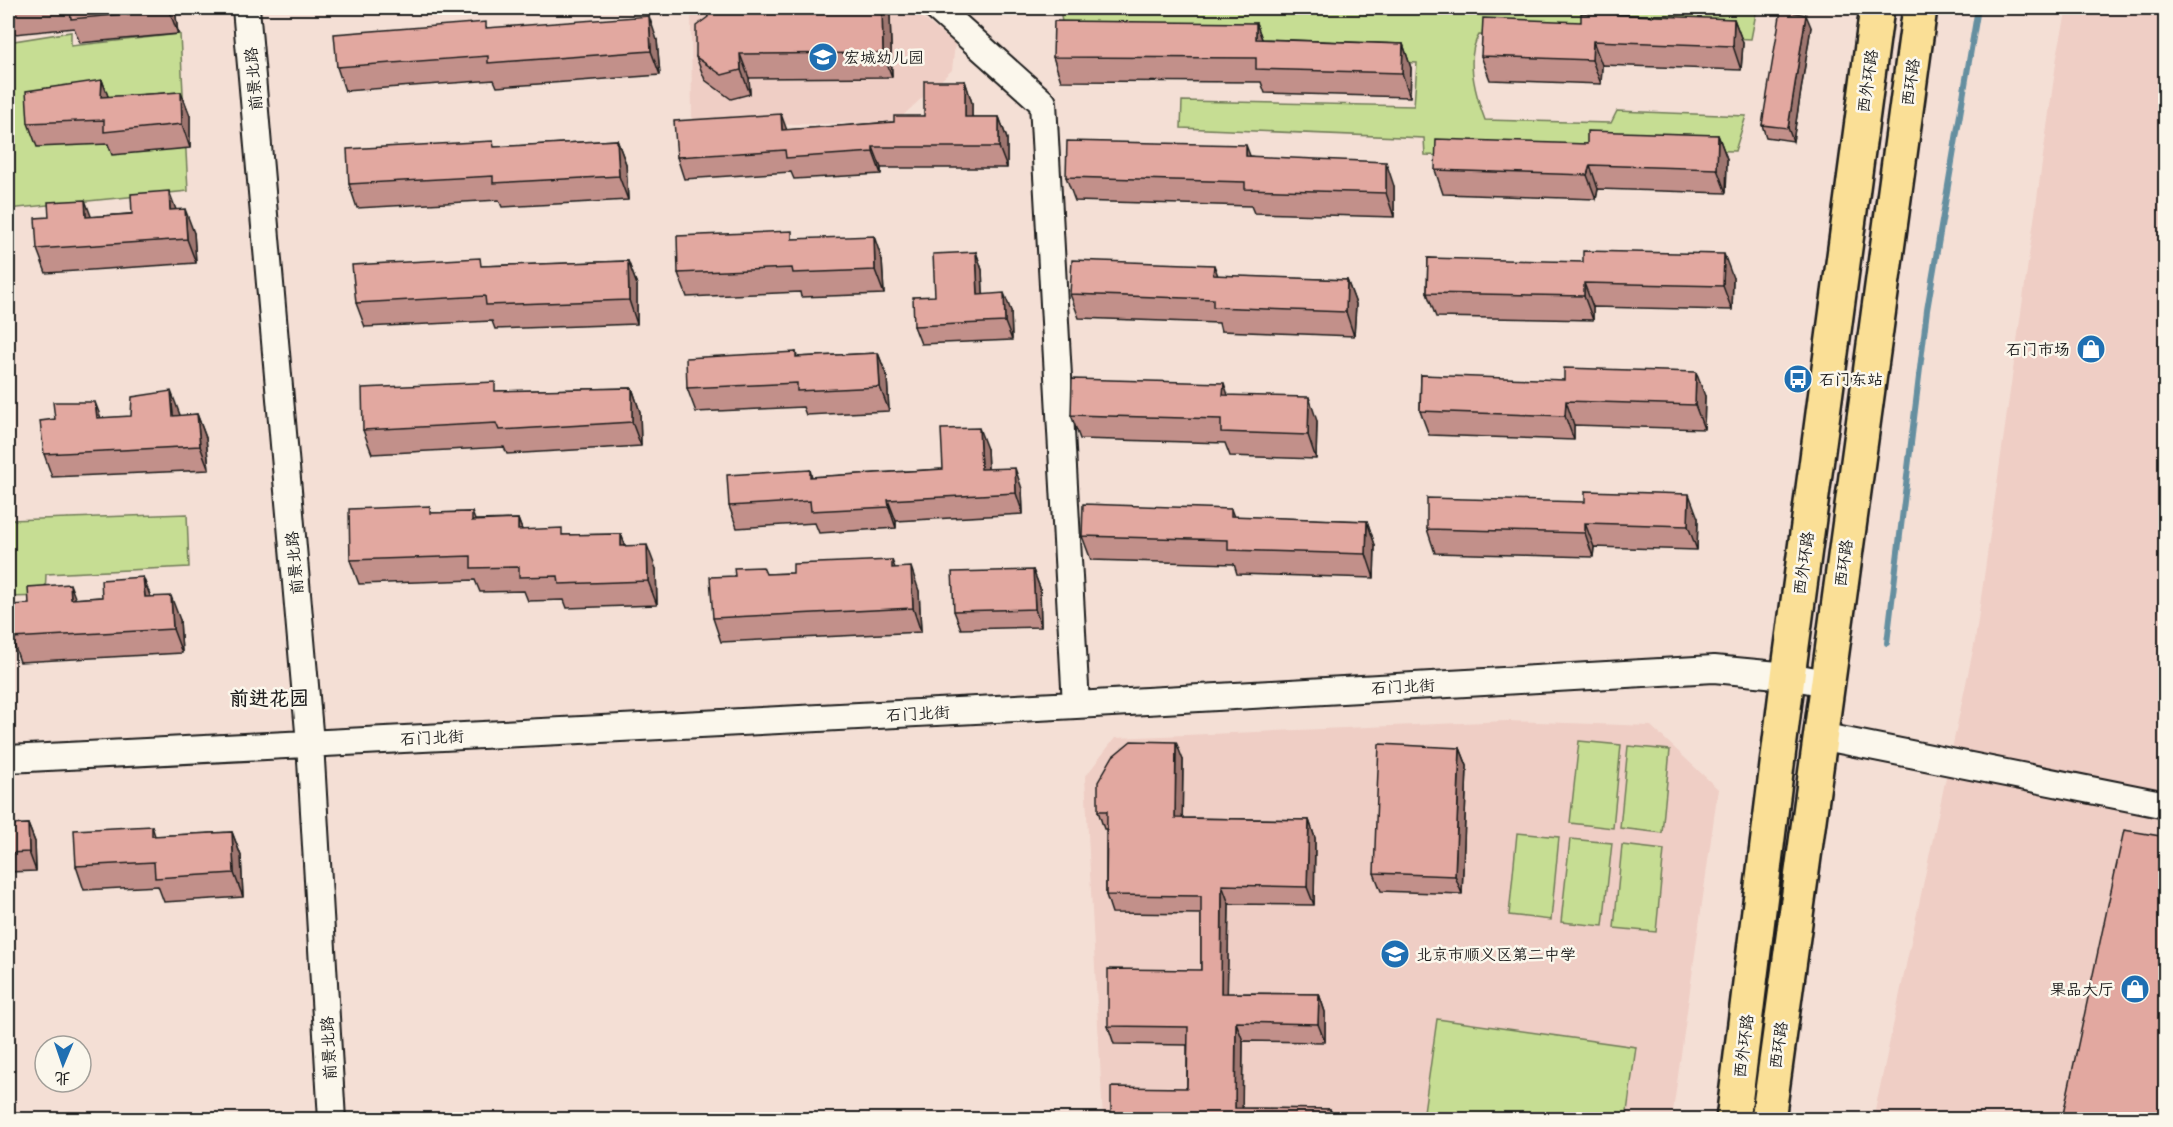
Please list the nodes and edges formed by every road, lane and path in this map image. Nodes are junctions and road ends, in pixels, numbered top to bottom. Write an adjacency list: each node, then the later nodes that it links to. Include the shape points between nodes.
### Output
1 (246, 8): 9 (street, 前景北路)
2 (937, 8): 7 (street, via 1043,103)
3 (1877, 8): 5 (main road, 西外环路)
4 (1920, 8): 6 (main road, 西环路)
5 (1788, 676): 6 (street, 石门北街); 7 (street, 石门北街, via 1714,669); 13 (main road, 西外环路)
6 (1827, 683): 8 (main road, 西环路)
7 (1076, 705): 9 (street, 石门北街)
8 (1820, 736): 11 (street); 14 (main road, 西环路)
9 (310, 743): 10 (street, 石门北街); 12 (street, 前景北路)
10 (8, 759)
11 (2166, 805)
12 (332, 1119)
13 (1733, 1119)
14 (1767, 1119)

